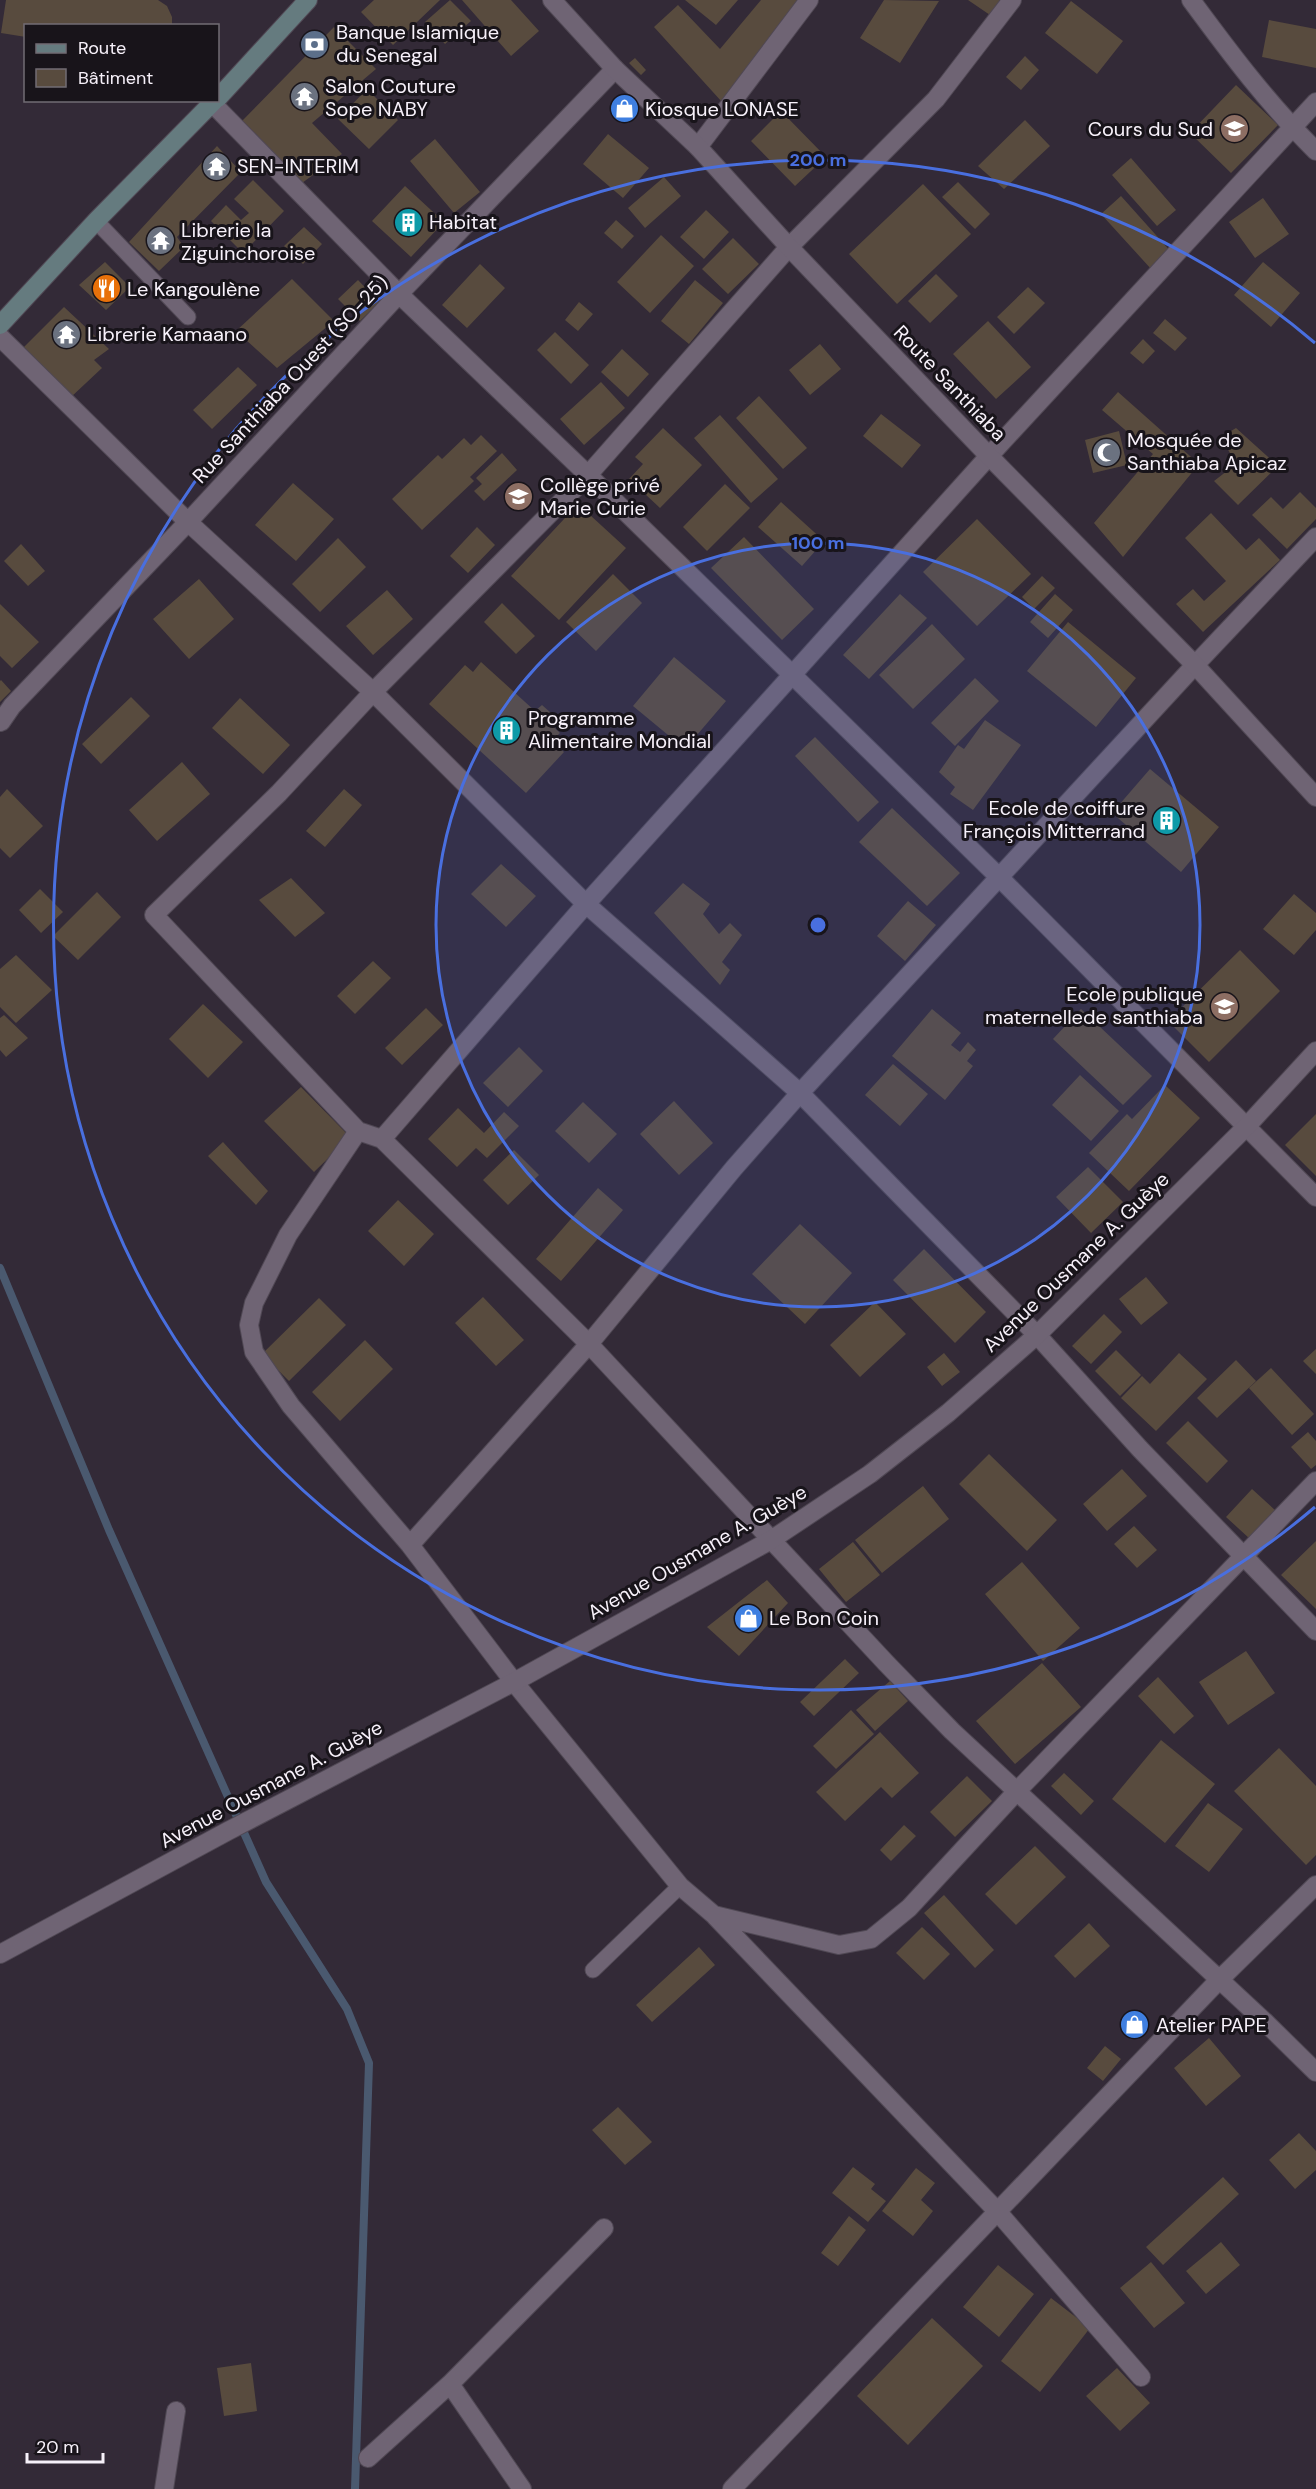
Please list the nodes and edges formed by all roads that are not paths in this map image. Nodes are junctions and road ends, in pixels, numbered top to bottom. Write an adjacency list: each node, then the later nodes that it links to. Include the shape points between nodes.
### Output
1 (308, 0): 7 (main road)
2 (552, 0): 6 (street, Route Santhiaba)
3 (809, 0): 12 (street)
4 (1012, 0): 15 (street, via 936,99)
5 (1191, 0): 11 (street, via 1245,84)
6 (615, 69): 12 (street, Route Santhiaba); 16 (street, Rue Santhiaba Ouest (SO-25))
7 (219, 96)
8 (213, 102): 14 (main road)
9 (217, 102): 16 (street)
10 (1316, 102): 11 (street)
11 (1293, 129): 13 (street); 20 (street)
12 (698, 147): 15 (street, Route Santhiaba)
13 (1316, 151)
14 (96, 221): 17 (lane); 18 (main road)
15 (789, 247): 20 (street, Route Santhiaba); 21 (street)
16 (399, 294): 21 (street); 22 (street, Rue Santhiaba Ouest (SO-25))
17 (188, 317)
18 (0, 325)
19 (0, 337): 22 (street)
20 (989, 456): 24 (street, Route Santhiaba); 25 (street)
21 (588, 475): 25 (street); 26 (street)
22 (188, 522): 26 (street); 27 (street, Rue Santhiaba Ouest (SO-25))
23 (1316, 537): 24 (street)
24 (1195, 665): 28 (street, Route Santhiaba); 29 (street)
25 (792, 676): 29 (street); 30 (street)
26 (373, 692): 30 (street); 34 (street, via 279,793 154,915)
27 (1, 722)
28 (1316, 797)
29 (999, 877): 32 (street); 33 (street)
30 (586, 904): 32 (street); 35 (street)
31 (1316, 1051): 33 (street, Avenue Ousmane A. Guèye)
32 (800, 1093): 37 (street); 38 (street)
33 (1247, 1126): 36 (street); 37 (street, Avenue Ousmane A. Guèye)
34 (358, 1131): 35 (street); 41 (street, via 288,1235 254,1303 249,1325 251,1343 291,1406)
35 (382, 1139): 38 (street)
36 (1316, 1197)
37 (1037, 1335): 40 (street, Avenue Ousmane A. Guèye, via 912,1442); 42 (street)
38 (590, 1344): 40 (street); 41 (street)
39 (1316, 1481): 42 (street)
40 (771, 1540): 44 (street, Avenue Ousmane A. Guèye); 45 (street, via 944,1722)
41 (410, 1545): 44 (street)
42 (1244, 1558): 43 (street); 45 (street)
43 (1316, 1631)
44 (514, 1682): 47 (street); 49 (street, Avenue Ousmane A. Guèye)
45 (1017, 1791): 48 (street, via 909,1908 871,1939 839,1945); 51 (street)
46 (1316, 1885): 51 (street)
47 (680, 1886): 48 (street); 50 (lane)
48 (714, 1915): 53 (street)
49 (0, 1954)
50 (593, 1970)
51 (1219, 1980): 52 (street); 53 (street)
52 (1316, 2073)
53 (997, 2211): 55 (street); 61 (street)
54 (604, 2228): 56 (street)
55 (1141, 2376)
56 (450, 2384): 58 (street); 60 (street)
57 (176, 2410): 59 (street)
58 (368, 2458)
59 (164, 2489)
60 (522, 2489)
61 (732, 2489)

